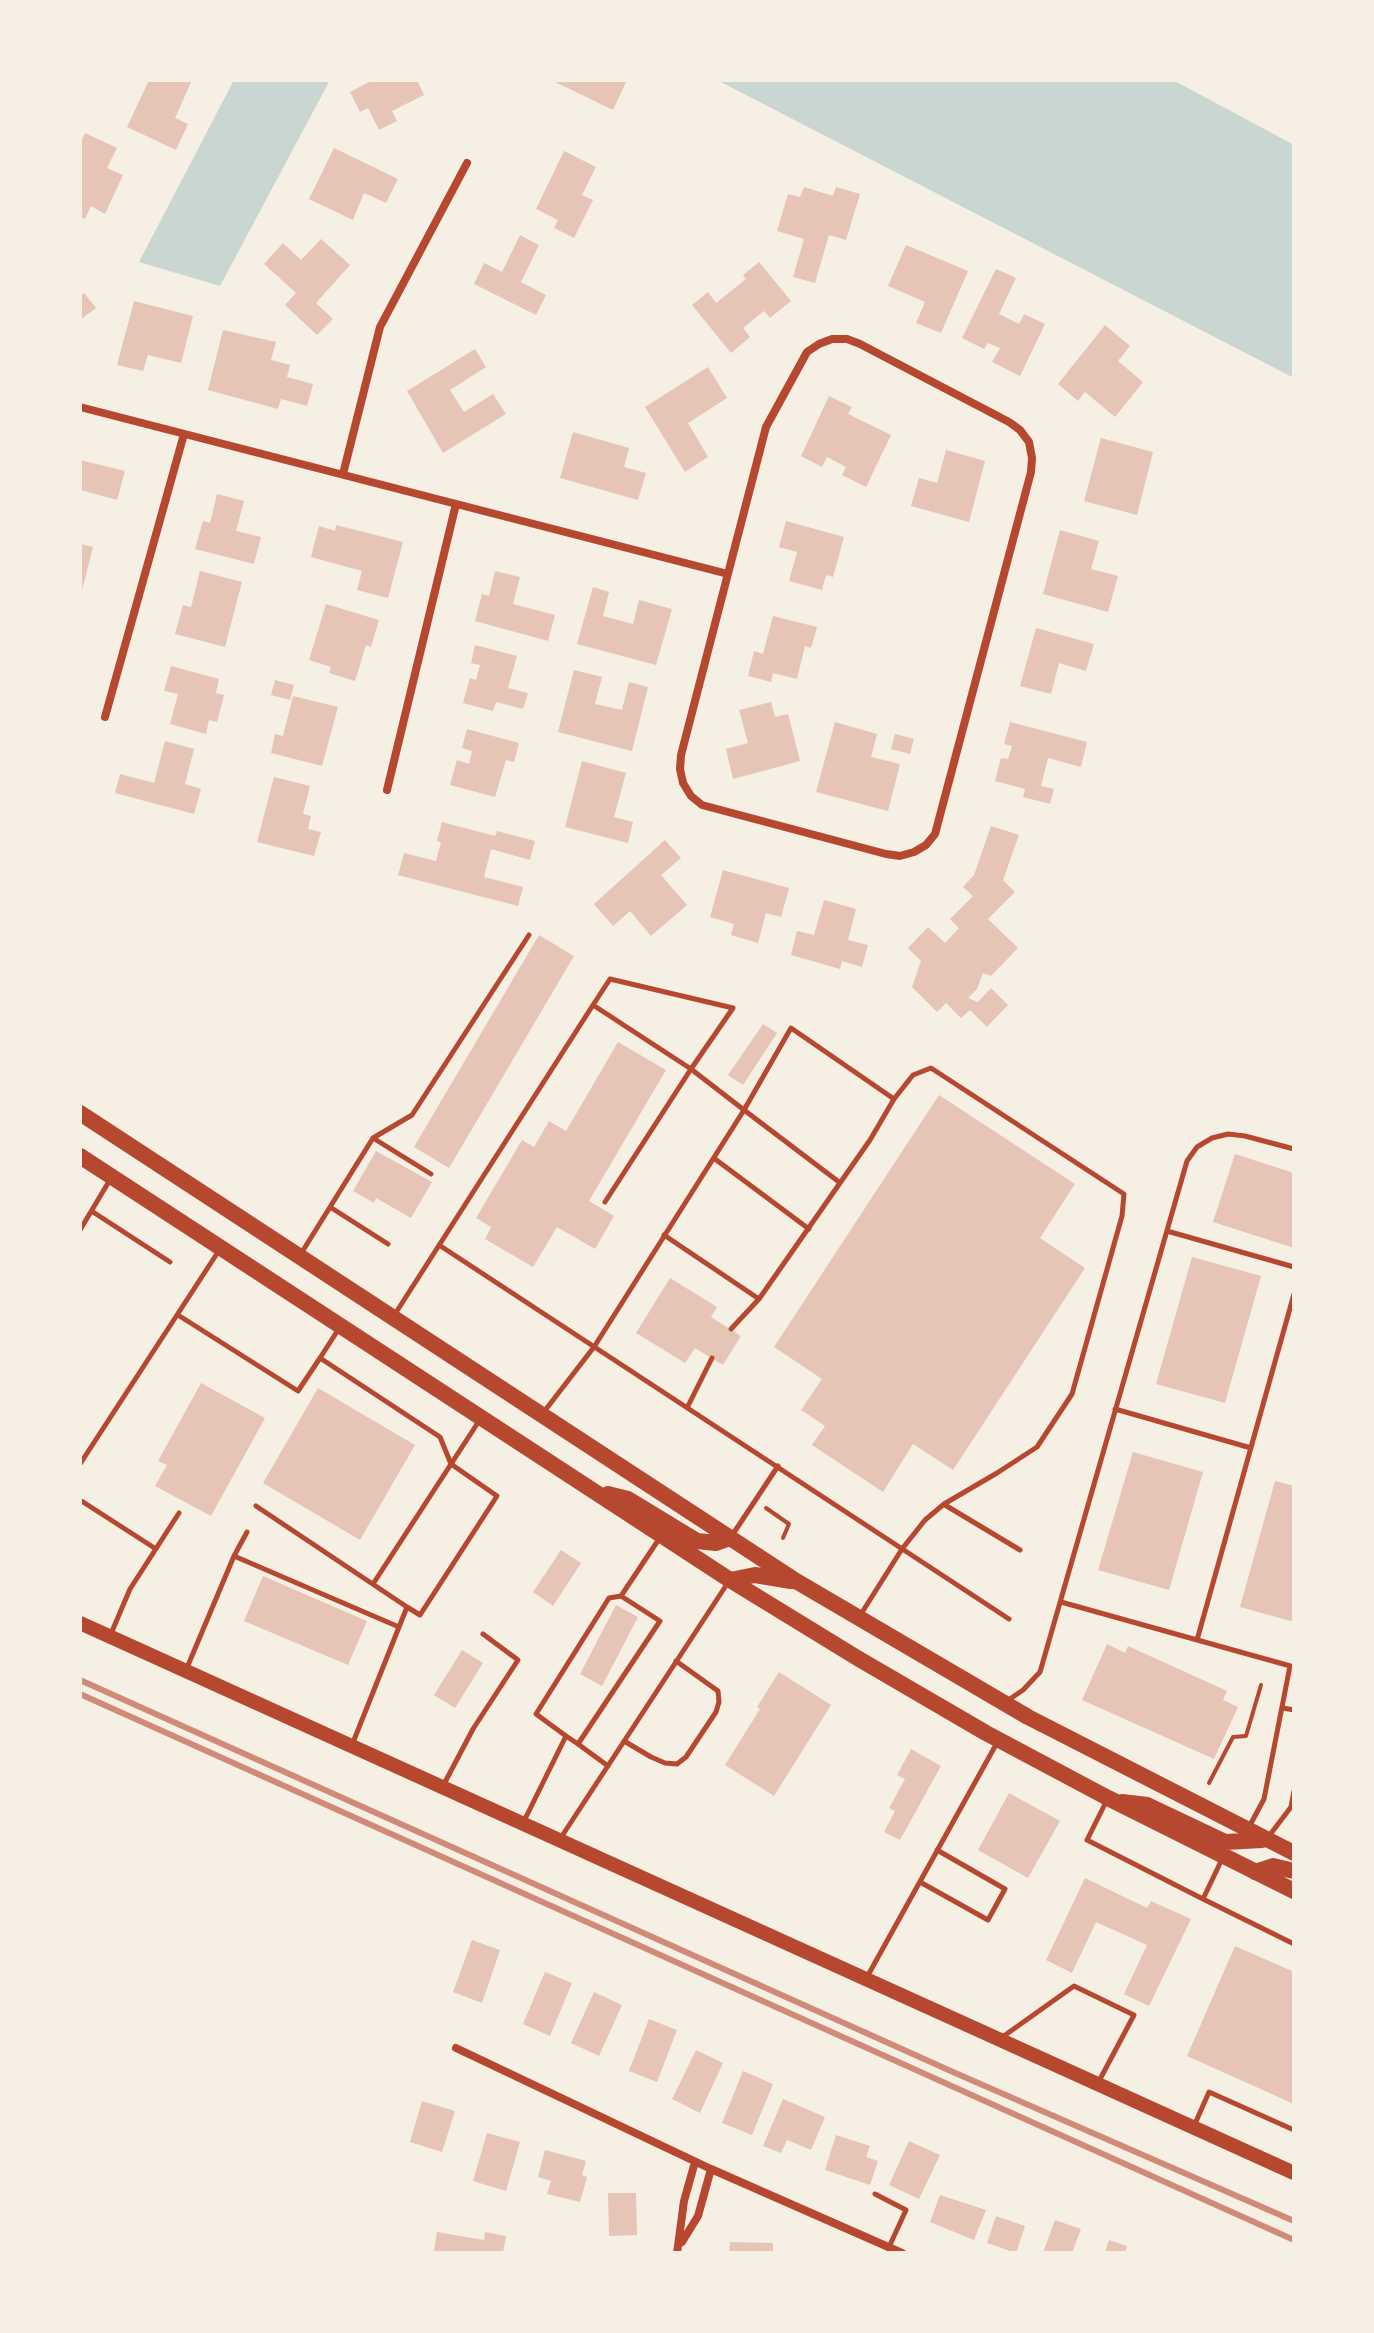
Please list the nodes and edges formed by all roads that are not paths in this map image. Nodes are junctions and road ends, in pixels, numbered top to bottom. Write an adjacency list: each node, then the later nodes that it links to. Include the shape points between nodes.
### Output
1 (467, 163): 4 (street, via 380,327)
2 (80, 407): 3 (street)
3 (184, 434): 4 (street); 7 (street)
4 (343, 474): 5 (street)
5 (456, 504): 6 (street); 8 (street)
6 (728, 574): 6 (street, via 766,427 807,352 819,344 832,339 860,344 1009,422 1029,442 1031,472 935,834 926,845 900,856 886,854 702,805 691,796 683,783 681,755)
7 (105, 717)
8 (387, 790)
9 (529, 935): 15 (lane, via 412,1115)
10 (593, 1005): 11 (lane); 11 (lane, via 610,979 733,1008); 30 (lane)
11 (691, 1069): 13 (lane); 22 (lane)
12 (894, 1099): 13 (lane, via 791,1028); 21 (lane); 54 (lane, via 913,1075 931,1068 1124,1194 1072,1394 1037,1447)
13 (744, 1110): 18 (lane); 21 (lane)
14 (80, 1113): 32 (main road)
15 (373, 1138): 19 (lane); 23 (lane)
16 (1294, 1149): 27 (lane, via 1228,1134 1197,1147 1187,1161)
17 (80, 1156): 20 (main road)
18 (715, 1159): 25 (lane); 28 (lane)
19 (431, 1174)
20 (112, 1177): 24 (lane); 31 (main road)
21 (839, 1182): 25 (lane)
22 (605, 1202)
23 (330, 1207): 29 (lane); 32 (lane)
24 (93, 1212): 26 (lane); 33 (lane)
25 (809, 1229): 36 (lane)
26 (80, 1230)
27 (1167, 1231): 34 (lane); 45 (lane)
28 (664, 1235): 36 (lane); 41 (lane)
29 (388, 1244)
30 (439, 1245): 38 (lane); 41 (lane)
31 (221, 1247): 37 (lane); 39 (main road)
32 (299, 1257): 38 (main road)
33 (170, 1262)
34 (1294, 1267)
35 (1294, 1294): 48 (lane)
36 (759, 1299): 40 (lane)
37 (177, 1314): 42 (lane, via 298,1391); 49 (lane)
38 (393, 1317): 46 (main road)
39 (341, 1326): 42 (lane); 47 (main road)
40 (731, 1329)
41 (594, 1347): 44 (lane); 46 (lane)
42 (320, 1358): 50 (lane, via 440,1437)
43 (712, 1358): 44 (lane)
44 (688, 1406): 51 (lane)
45 (1115, 1409): 48 (lane); 68 (lane)
46 (541, 1415): 59 (main road)
47 (481, 1417): 50 (lane); 52 (main road)
48 (1251, 1448): 76 (lane)
49 (80, 1464)
50 (451, 1464): 66 (lane); 69 (lane, via 497,1496 420,1615)
51 (778, 1466): 59 (lane); 61 (lane)
52 (594, 1491): 58 (main road); 59 (main road, via 628,1499 697,1541)
53 (80, 1500): 60 (lane)
54 (944, 1504): 61 (lane); 62 (lane)
55 (256, 1506): 66 (lane)
56 (179, 1513): 60 (lane)
57 (247, 1532): 63 (lane)
58 (662, 1535): 64 (main road); 67 (lane)
59 (730, 1538): 65 (main road)
60 (156, 1549): 75 (lane, via 130,1589)
61 (902, 1549): 70 (lane); 71 (lane)
62 (1020, 1550)
63 (234, 1556): 73 (lane); 79 (lane)
64 (730, 1580): 65 (main road, via 755,1575); 77 (lane); 84 (main road)
65 (796, 1581): 70 (main road)
66 (373, 1584): 69 (lane)
67 (621, 1596): 83 (lane, via 609,1598 536,1714); 86 (lane, via 660,1621)
68 (1061, 1602): 76 (lane); 80 (lane, via 1040,1672)
69 (407, 1607): 73 (lane)
70 (858, 1619): 80 (main road)
71 (1009, 1619)
72 (80, 1623): 75 (street)
73 (399, 1627): 87 (lane)
74 (483, 1634): 89 (lane, via 518,1660)
75 (109, 1637): 79 (street)
76 (1197, 1640): 78 (lane)
77 (676, 1661): 85 (lane); 85 (lane, via 718,1691 716,1712 677,1764)
78 (1292, 1667): 81 (lane)
79 (186, 1671): 87 (street)
80 (1004, 1703): 93 (main road)
81 (1283, 1708): 82 (lane); 93 (lane, via 1264,1799)
82 (1294, 1710)
83 (566, 1736): 86 (lane); 92 (lane)
84 (999, 1740): 91 (main road); 96 (lane)
85 (624, 1741): 88 (lane)
86 (578, 1744): 88 (lane)
87 (352, 1746): 89 (street)
88 (608, 1766): 94 (lane)
89 (443, 1787): 92 (street)
90 (1294, 1791): 95 (lane, via 1291,1807)
91 (1110, 1800): 95 (main road, via 1147,1805 1225,1842); 98 (main road); 103 (lane, via 1087,1840)
92 (523, 1822): 94 (street)
93 (1247, 1831): 95 (main road)
94 (560, 1839): 105 (street)
95 (1266, 1840): 97 (main road)
96 (937, 1850): 101 (lane); 101 (lane, via 1005,1889 988,1920)
97 (1294, 1853)
98 (1223, 1857): 100 (main road); 103 (lane)
99 (1294, 1871): 100 (main road, via 1273,1866)
100 (1255, 1872): 102 (main road)
101 (920, 1882): 105 (lane)
102 (1294, 1891)
103 (1203, 1899): 104 (lane)
104 (1294, 1944)
105 (866, 1978): 106 (street)
106 (1000, 2039): 108 (street); 108 (lane, via 1074,1986 1134,2015)
107 (456, 2048): 111 (street)
108 (1098, 2083): 109 (street)
109 (1194, 2127): 110 (lane, via 1209,2092); 113 (street)
110 (1294, 2130)
111 (695, 2162): 112 (street); 116 (street)
112 (711, 2169): 115 (street); 116 (street, via 698,2216)
113 (1294, 2173)
114 (875, 2194): 115 (lane, via 906,2210)
115 (889, 2247): 117 (street)
116 (678, 2250)
117 (902, 2253)

